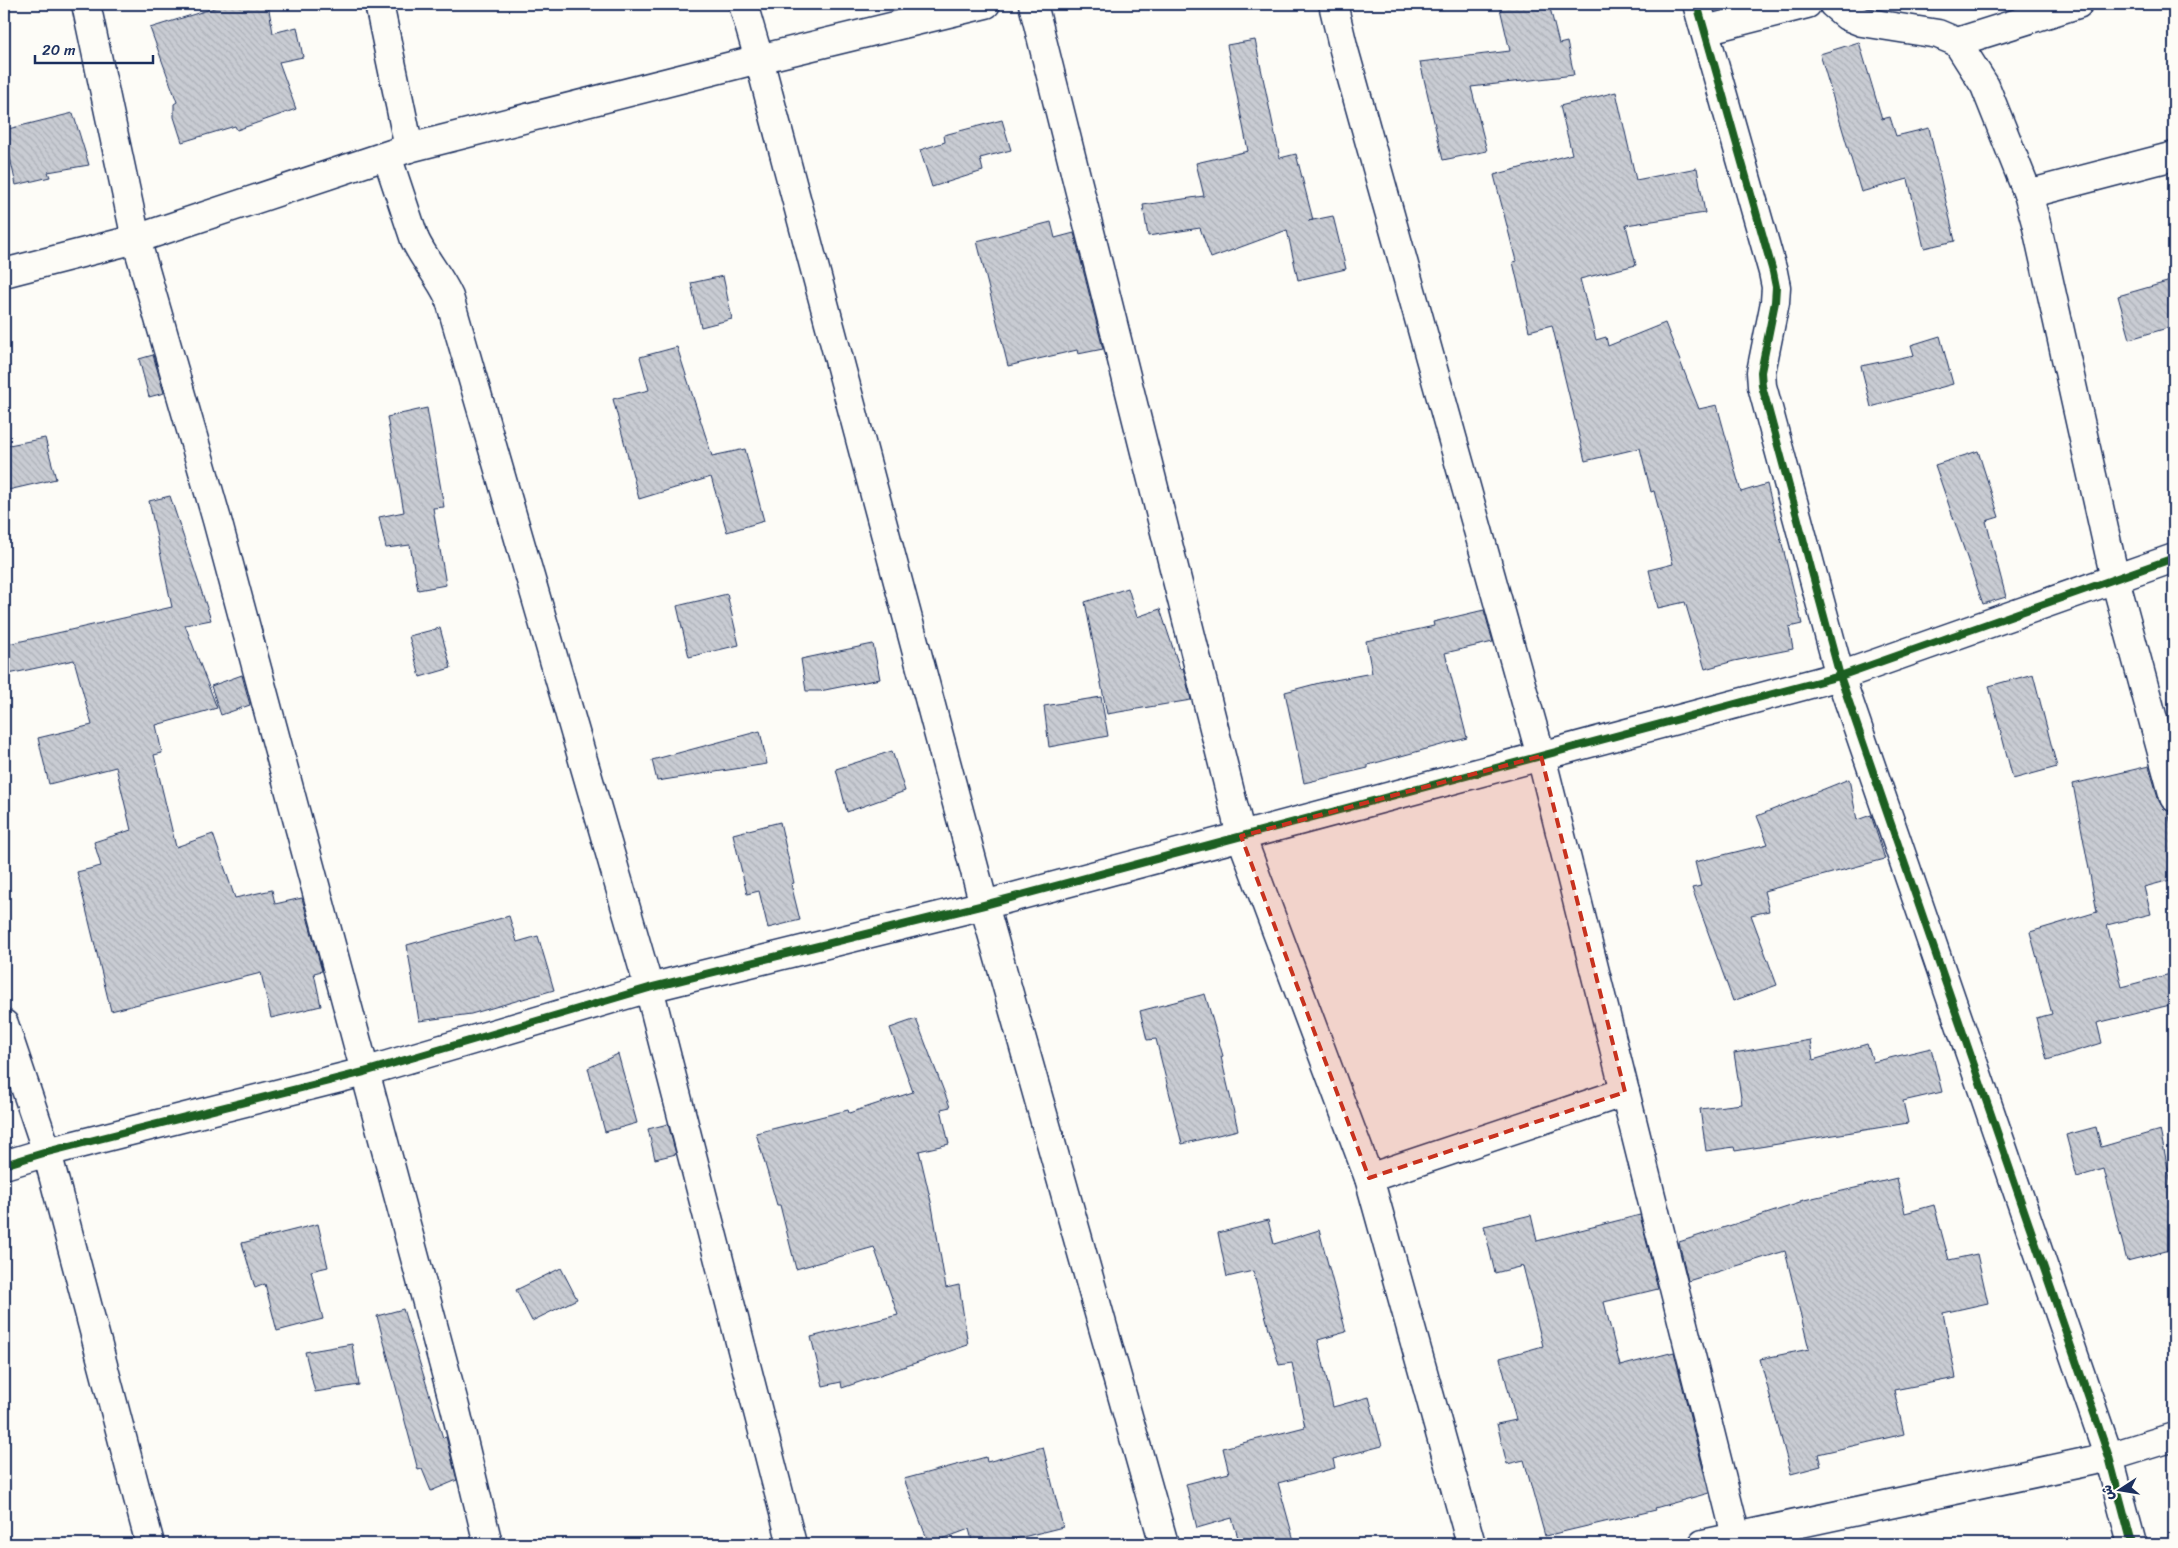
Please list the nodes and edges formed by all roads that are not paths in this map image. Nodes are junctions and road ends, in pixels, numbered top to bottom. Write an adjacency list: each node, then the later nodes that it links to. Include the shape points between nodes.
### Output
1 (86, 4): 17 (street)
2 (379, 4): 14 (street)
3 (742, 4): 13 (street)
4 (986, 4): 13 (street)
5 (1033, 4): 24 (street)
6 (1334, 4): 22 (street, via 1344,50)
7 (1697, 4): 11 (street)
8 (1807, 4): 11 (street)
9 (1833, 4): 12 (street, via 1862,22 1938,34)
10 (2078, 4): 12 (street)
11 (1704, 30): 21 (street, via 1776,287 1761,372 1762,386)
12 (1956, 42): 16 (street, via 1985,86)
13 (759, 59): 14 (street); 25 (street)
14 (398, 152): 17 (street); 26 (street, via 416,240 449,297)
15 (2174, 156): 16 (street)
16 (2028, 194): 20 (street)
17 (136, 239): 18 (street); 28 (street, via 217,520)
18 (4, 272)
19 (2174, 558): 20 (street)
20 (2115, 579): 21 (street); 23 (street)
21 (1840, 676): 22 (street); 34 (street)
22 (1541, 756): 24 (street); 29 (street)
23 (2174, 797)
24 (1241, 836): 25 (street); 32 (street)
25 (984, 905): 26 (street); 39 (street)
26 (649, 988): 28 (street); 38 (street)
27 (4, 1024): 30 (street)
28 (364, 1072): 30 (street); 37 (street, via 455,1407)
29 (1625, 1092): 32 (street); 35 (street)
30 (47, 1152): 31 (street); 36 (street)
31 (4, 1165)
32 (1369, 1178): 40 (street)
33 (2174, 1437): 34 (street)
34 (2109, 1456): 35 (street); 42 (street)
35 (1736, 1536): 41 (street)
36 (150, 1544)
37 (488, 1544)
38 (792, 1544)
39 (1164, 1544)
40 (1471, 1544)
41 (1704, 1544)
42 (2132, 1544)

